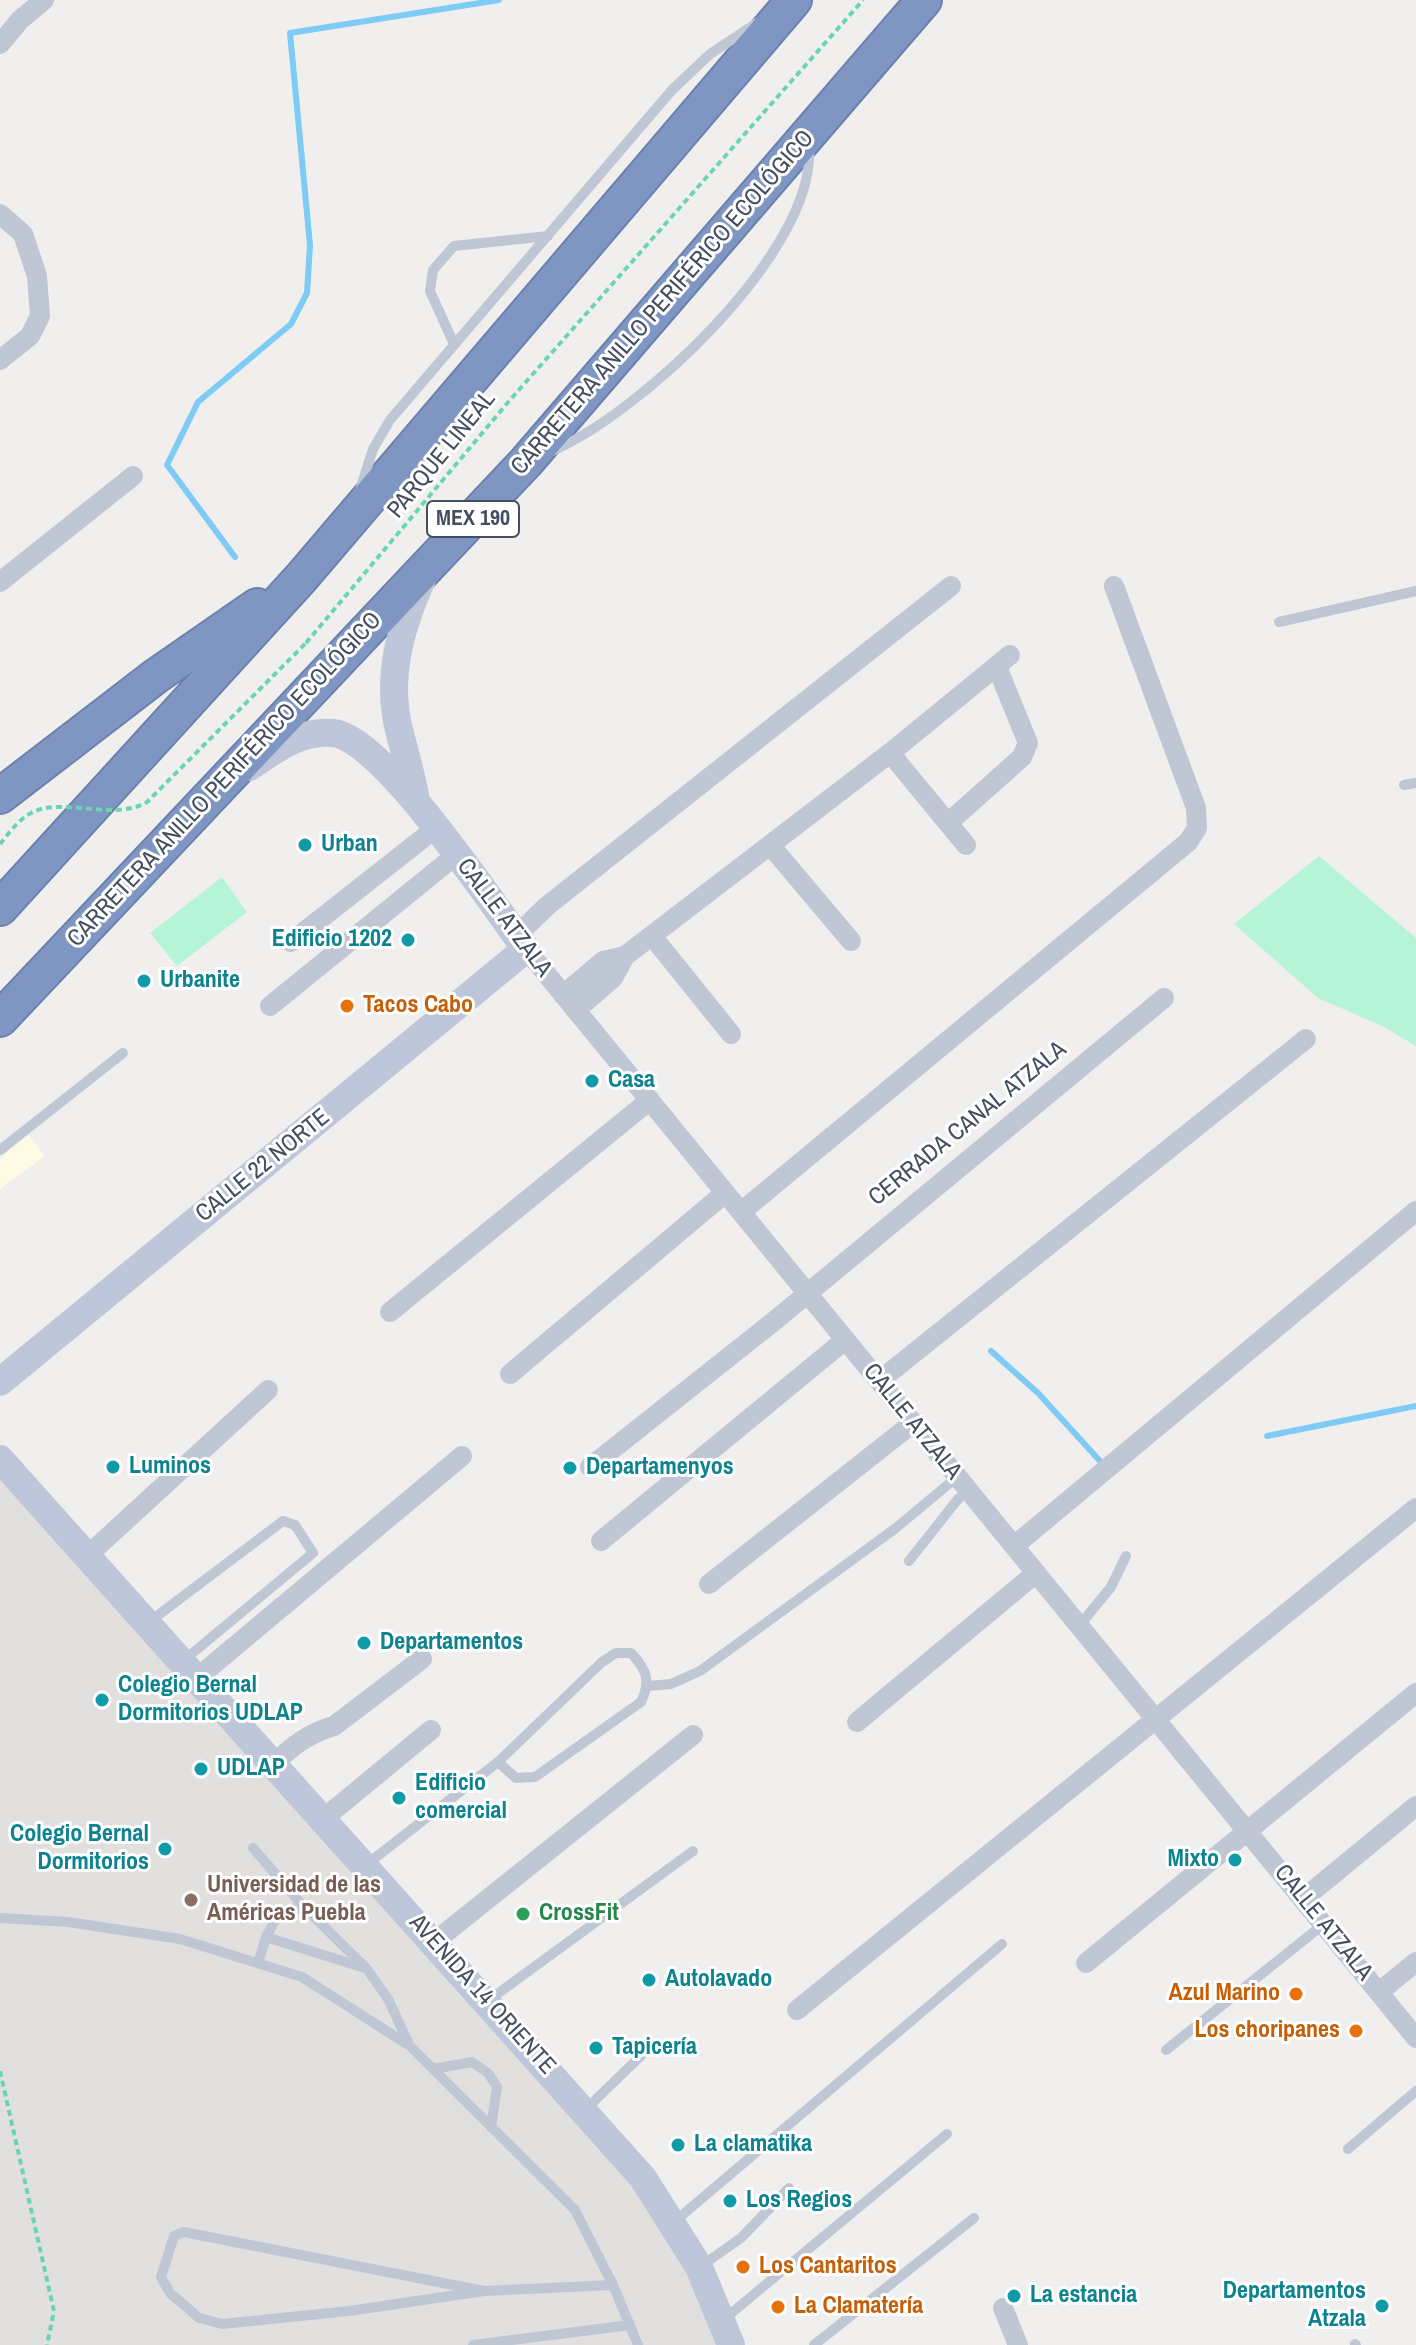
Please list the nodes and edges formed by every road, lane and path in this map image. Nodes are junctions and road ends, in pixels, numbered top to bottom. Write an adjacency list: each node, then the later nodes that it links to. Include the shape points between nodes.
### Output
1 (44, 0): 5 (street)
2 (863, 0): 27 (path, PARQUE LINEAL, bridge, via 510,400 306,643 147,802 130,810 39,809)
3 (924, 0): 6 (highway, CARRETERA ANILLO PERIFÉRICO ECOLÓGICO / MEX 190)
4 (791, 4): 8 (lane, via 732,38 691,72); 13 (highway)
5 (0, 44)
6 (809, 137): 11 (highway, CARRETERA ANILLO PERIFÉRICO ECOLÓGICO / MEX 190); 11 (lane, via 810,166 803,192 784,238 760,276 630,403 564,446)
7 (0, 214): 10 (street, via 23,234 37,276 40,316 30,336)
8 (548, 236): 9 (lane); 9 (lane, via 454,246 433,270 430,291)
9 (454, 344): 13 (lane, via 380,434)
10 (0, 360)
11 (526, 462): 14 (highway, CARRETERA ANILLO PERIFÉRICO ECOLÓGICO / MEX 190)
12 (133, 476): 16 (street)
13 (351, 519): 15 (highway)
14 (428, 566): 22 (highway, CARRETERA ANILLO PERIFÉRICO ECOLÓGICO / MEX 190); 24 (street, CALLE ATZALA, via 402,625 395,672 399,732)
15 (301, 578): 23 (highway, via 177,661); 31 (highway)
16 (0, 582)
17 (951, 586): 35 (street, via 559,896)
18 (1114, 586): 47 (street, via 1196,808 1197,828 1188,842)
19 (1416, 591): 20 (lane)
20 (1279, 622)
21 (890, 753): 25 (street); 25 (street, via 1003,661 1028,743 1022,757); 28 (street)
22 (221, 785): 24 (street, CALLE ATZALA, via 284,744 332,733 355,741); 39 (highway, CARRETERA ANILLO PERIFÉRICO ECOLÓGICO / MEX 190)
23 (0, 796)
24 (416, 801): 26 (street, CALLE ATZALA)
25 (948, 823): 29 (street)
26 (436, 828): 30 (street, CALLE ATZALA); 34 (street)
27 (0, 844)
28 (770, 845): 32 (street); 33 (street)
29 (966, 845)
30 (456, 855): 35 (street, CALLE ATZALA); 38 (street)
31 (0, 908)
32 (652, 936): 37 (street, via 625,956 613,978); 40 (street)
33 (851, 941)
34 (291, 942)
35 (521, 942): 37 (street, CALLE ATZALA); 53 (street, CALLE 22 NORTE)
36 (1164, 998): 48 (street, CERRADA CANAL ATZALA)
37 (570, 1003): 43 (street, CALLE ATZALA)
38 (270, 1006)
39 (0, 1019)
40 (731, 1034)
41 (1306, 1039): 52 (street)
42 (123, 1053): 44 (lane)
43 (650, 1100): 45 (street, CALLE ATZALA); 49 (street)
44 (0, 1150)
45 (725, 1193): 47 (street, CALLE ATZALA); 51 (street)
46 (1416, 1211): 62 (street)
47 (741, 1212): 48 (street, CALLE ATZALA)
48 (807, 1293): 50 (street, CALLE ATZALA); 58 (street, CERRADA CANAL ATZALA)
49 (390, 1312)
50 (845, 1340): 52 (street, CALLE ATZALA); 61 (street)
51 (510, 1374)
52 (879, 1381): 55 (street, CALLE ATZALA)
53 (0, 1382)
54 (268, 1390): 63 (street)
55 (913, 1423): 59 (street, CALLE ATZALA); 67 (street)
56 (462, 1456): 71 (street)
57 (0, 1459): 63 (street, AVENIDA 14 ORIENTE)
58 (590, 1467)
59 (963, 1484): 62 (street, CALLE ATZALA); 65 (lane, via 958,1499); 72 (lane, via 700,1671 671,1684)
60 (1416, 1508): 74 (street)
61 (601, 1541)
62 (1014, 1546): 66 (street, CALLE ATZALA)
63 (87, 1556): 68 (street, AVENIDA 14 ORIENTE)
64 (1126, 1556): 69 (lane, via 1111,1587)
65 (909, 1561)
66 (1036, 1573): 69 (street, CALLE ATZALA); 75 (street)
67 (709, 1584)
68 (147, 1623): 71 (street, AVENIDA 14 ORIENTE); 71 (lane, via 283,1521 295,1525 313,1553)
69 (1079, 1626): 74 (street, CALLE ATZALA)
70 (422, 1659): 79 (street, via 334,1726 292,1745)
71 (189, 1670): 79 (street, AVENIDA 14 ORIENTE)
72 (649, 1686): 78 (lane, via 641,1702 535,1777 516,1778); 78 (lane, via 645,1667 631,1653 616,1653)
73 (1416, 1693): 82 (street)
74 (1154, 1717): 82 (street, CALLE ATZALA); 99 (street)
75 (857, 1722)
76 (431, 1730): 81 (street)
77 (693, 1735): 91 (street)
78 (498, 1762): 85 (lane)
79 (274, 1764): 81 (street, AVENIDA 14 ORIENTE)
80 (1416, 1806): 86 (street)
81 (323, 1819): 85 (street, AVENIDA 14 ORIENTE)
82 (1246, 1829): 86 (street, CALLE ATZALA); 95 (street)
83 (253, 1848): 87 (lane)
84 (693, 1851): 98 (lane)
85 (365, 1866): 91 (street, AVENIDA 14 ORIENTE)
86 (1303, 1899): 89 (street, CALLE ATZALA)
87 (304, 1907): 90 (lane, via 280,1911); 96 (lane)
88 (0, 1918): 94 (lane, via 180,1939)
89 (1324, 1924): 97 (street, CALLE ATZALA); 103 (lane)
90 (266, 1937): 94 (lane); 96 (lane)
91 (434, 1942): 98 (street, AVENIDA 14 ORIENTE)
92 (1002, 1944): 113 (lane)
93 (1416, 1962): 97 (street)
94 (258, 1963): 102 (lane, via 302,1977)
95 (1086, 1963)
96 (367, 1969): 102 (lane)
97 (1379, 1992): 100 (street, CALLE ATZALA)
98 (487, 2002): 107 (street, AVENIDA 14 ORIENTE)
99 (797, 2010)
100 (1416, 2038)
101 (653, 2044): 107 (lane)
102 (410, 2046): 104 (lane)
103 (1166, 2050)
104 (433, 2069): 108 (lane); 108 (lane, via 472,2062 488,2073 497,2087)
105 (0, 2071): 120 (path, via 54,2311)
106 (1416, 2091): 110 (lane)
107 (585, 2110): 113 (street, AVENIDA 14 ORIENTE, via 643,2178)
108 (491, 2127): 115 (lane, via 575,2210)
109 (947, 2134): 119 (lane)
110 (1348, 2149)
111 (789, 2188): 114 (lane, via 741,2238)
112 (974, 2218): 123 (lane)
113 (672, 2224): 114 (street, AVENIDA 14 ORIENTE)
114 (699, 2267): 119 (street, AVENIDA 14 ORIENTE)
115 (613, 2285): 116 (lane); 118 (lane)
116 (484, 2291): 116 (lane, via 184,2232 174,2236 161,2277 170,2293 199,2318 222,2324)
117 (1003, 2308): 124 (street)
118 (630, 2325): 121 (lane); 122 (lane)
119 (726, 2333)
120 (47, 2345)
121 (473, 2345)
122 (638, 2345)
123 (814, 2345)
124 (1018, 2345)

